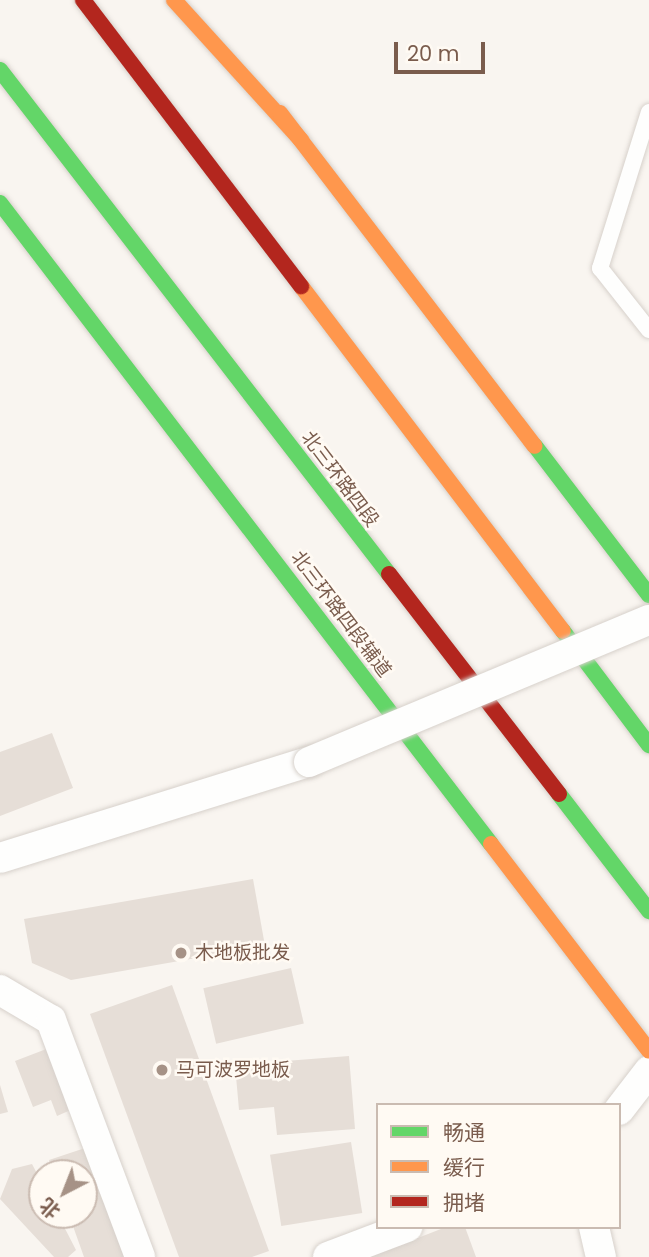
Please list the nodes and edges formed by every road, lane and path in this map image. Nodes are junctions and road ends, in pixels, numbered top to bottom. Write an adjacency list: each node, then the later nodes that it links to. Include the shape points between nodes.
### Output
1 (83, 0): 11 (main road)
2 (174, 0): 6 (main road)
3 (193, 0): 6 (main road)
4 (0, 70): 13 (main road, 北三环路四段)
5 (649, 112): 8 (lane, via 600,268)
6 (300, 140): 9 (main road)
7 (0, 203): 15 (main road, 北三环路四段辅道)
8 (649, 330)
9 (649, 595)
10 (649, 620): 12 (street, bridge, via 309,762)
11 (649, 746)
12 (0, 858)
13 (649, 911)
14 (0, 990): 20 (street, via 51,1020)
15 (649, 1051)
16 (649, 1071): 17 (street)
17 (621, 1107)
18 (402, 1229): 21 (street)
19 (594, 1229): 22 (street)
20 (140, 1257)
21 (328, 1257)
22 (601, 1257)

